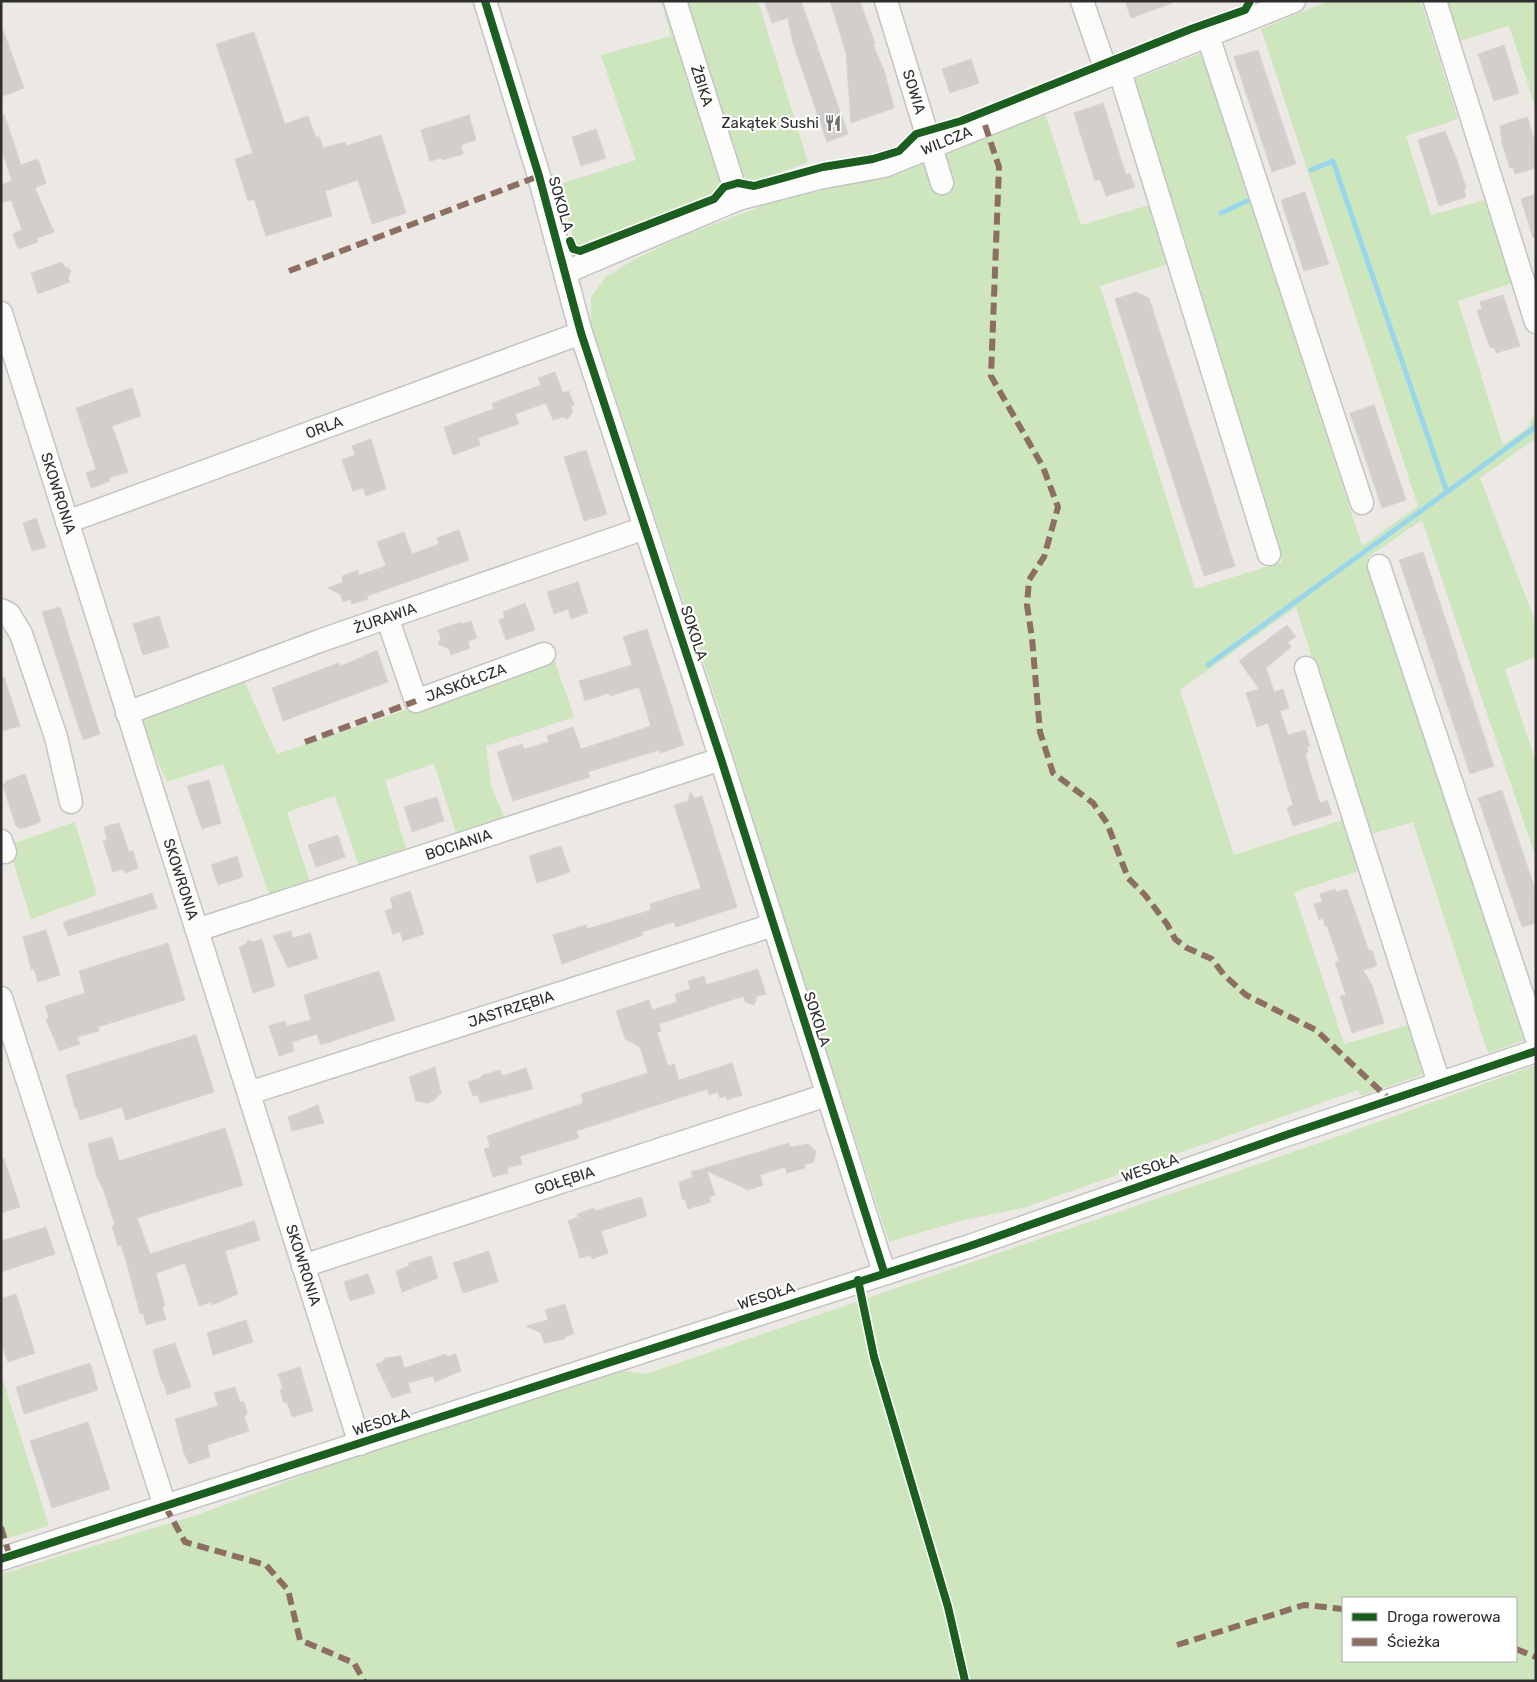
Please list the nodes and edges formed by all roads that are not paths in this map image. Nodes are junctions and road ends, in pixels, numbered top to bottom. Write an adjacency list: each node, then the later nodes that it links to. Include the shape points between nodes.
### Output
1 (484, 1): 13 (street, SOKOLA)
2 (674, 1): 12 (street, ŻBIKA)
3 (886, 1): 10 (street, SOWIA)
4 (1082, 1): 9 (street)
5 (1294, 1): 7 (street, WILCZA)
6 (1435, 1): 15 (street)
7 (1262, 7): 8 (street, WILCZA)
8 (1208, 36): 9 (street, WILCZA); 17 (street)
9 (1114, 74): 10 (street, WILCZA); 20 (street)
10 (931, 148): 11 (street, SOWIA); 12 (street, WILCZA, via 884,166 819,178)
11 (942, 183)
12 (738, 199): 13 (street, WILCZA)
13 (566, 272): 16 (street, SOKOLA)
14 (1, 313): 18 (street, SKOWRONIA)
15 (1536, 322)
16 (581, 333): 18 (street, ORLA); 19 (street, SOKOLA)
17 (1362, 503)
18 (67, 522): 26 (street, SKOWRONIA)
19 (645, 528): 23 (street, ŻURAWIA); 27 (street, SOKOLA)
20 (1269, 554)
21 (1379, 566): 32 (street)
22 (1, 610): 28 (street, via 9,614 22,634 56,737)
23 (387, 617): 24 (street, JASKÓŁCZA, via 416,701); 26 (street, ŻURAWIA)
24 (544, 654)
25 (1306, 668): 34 (street)
26 (126, 713): 30 (street, SKOWRONIA)
27 (721, 758): 29 (street, SOKOLA); 30 (street, BOCIANIA)
28 (71, 802)
29 (773, 925): 35 (street, JASTRZĘBIA); 36 (street, SOKOLA)
30 (196, 930): 35 (street, SKOWRONIA)
31 (2, 1005): 40 (street)
32 (1536, 1036)
33 (1536, 1051): 34 (street, WESOŁA)
34 (1439, 1084): 38 (street, WESOŁA, via 970,1246)
35 (249, 1093): 37 (street, SKOWRONIA)
36 (827, 1095): 37 (street, GOŁĘBIA); 38 (street, SOKOLA)
37 (303, 1266): 39 (street, SKOWRONIA)
38 (884, 1272): 39 (street, WESOŁA)
39 (360, 1444): 40 (street, WESOŁA)
40 (165, 1506): 41 (street, WESOŁA)
41 (1, 1559)

